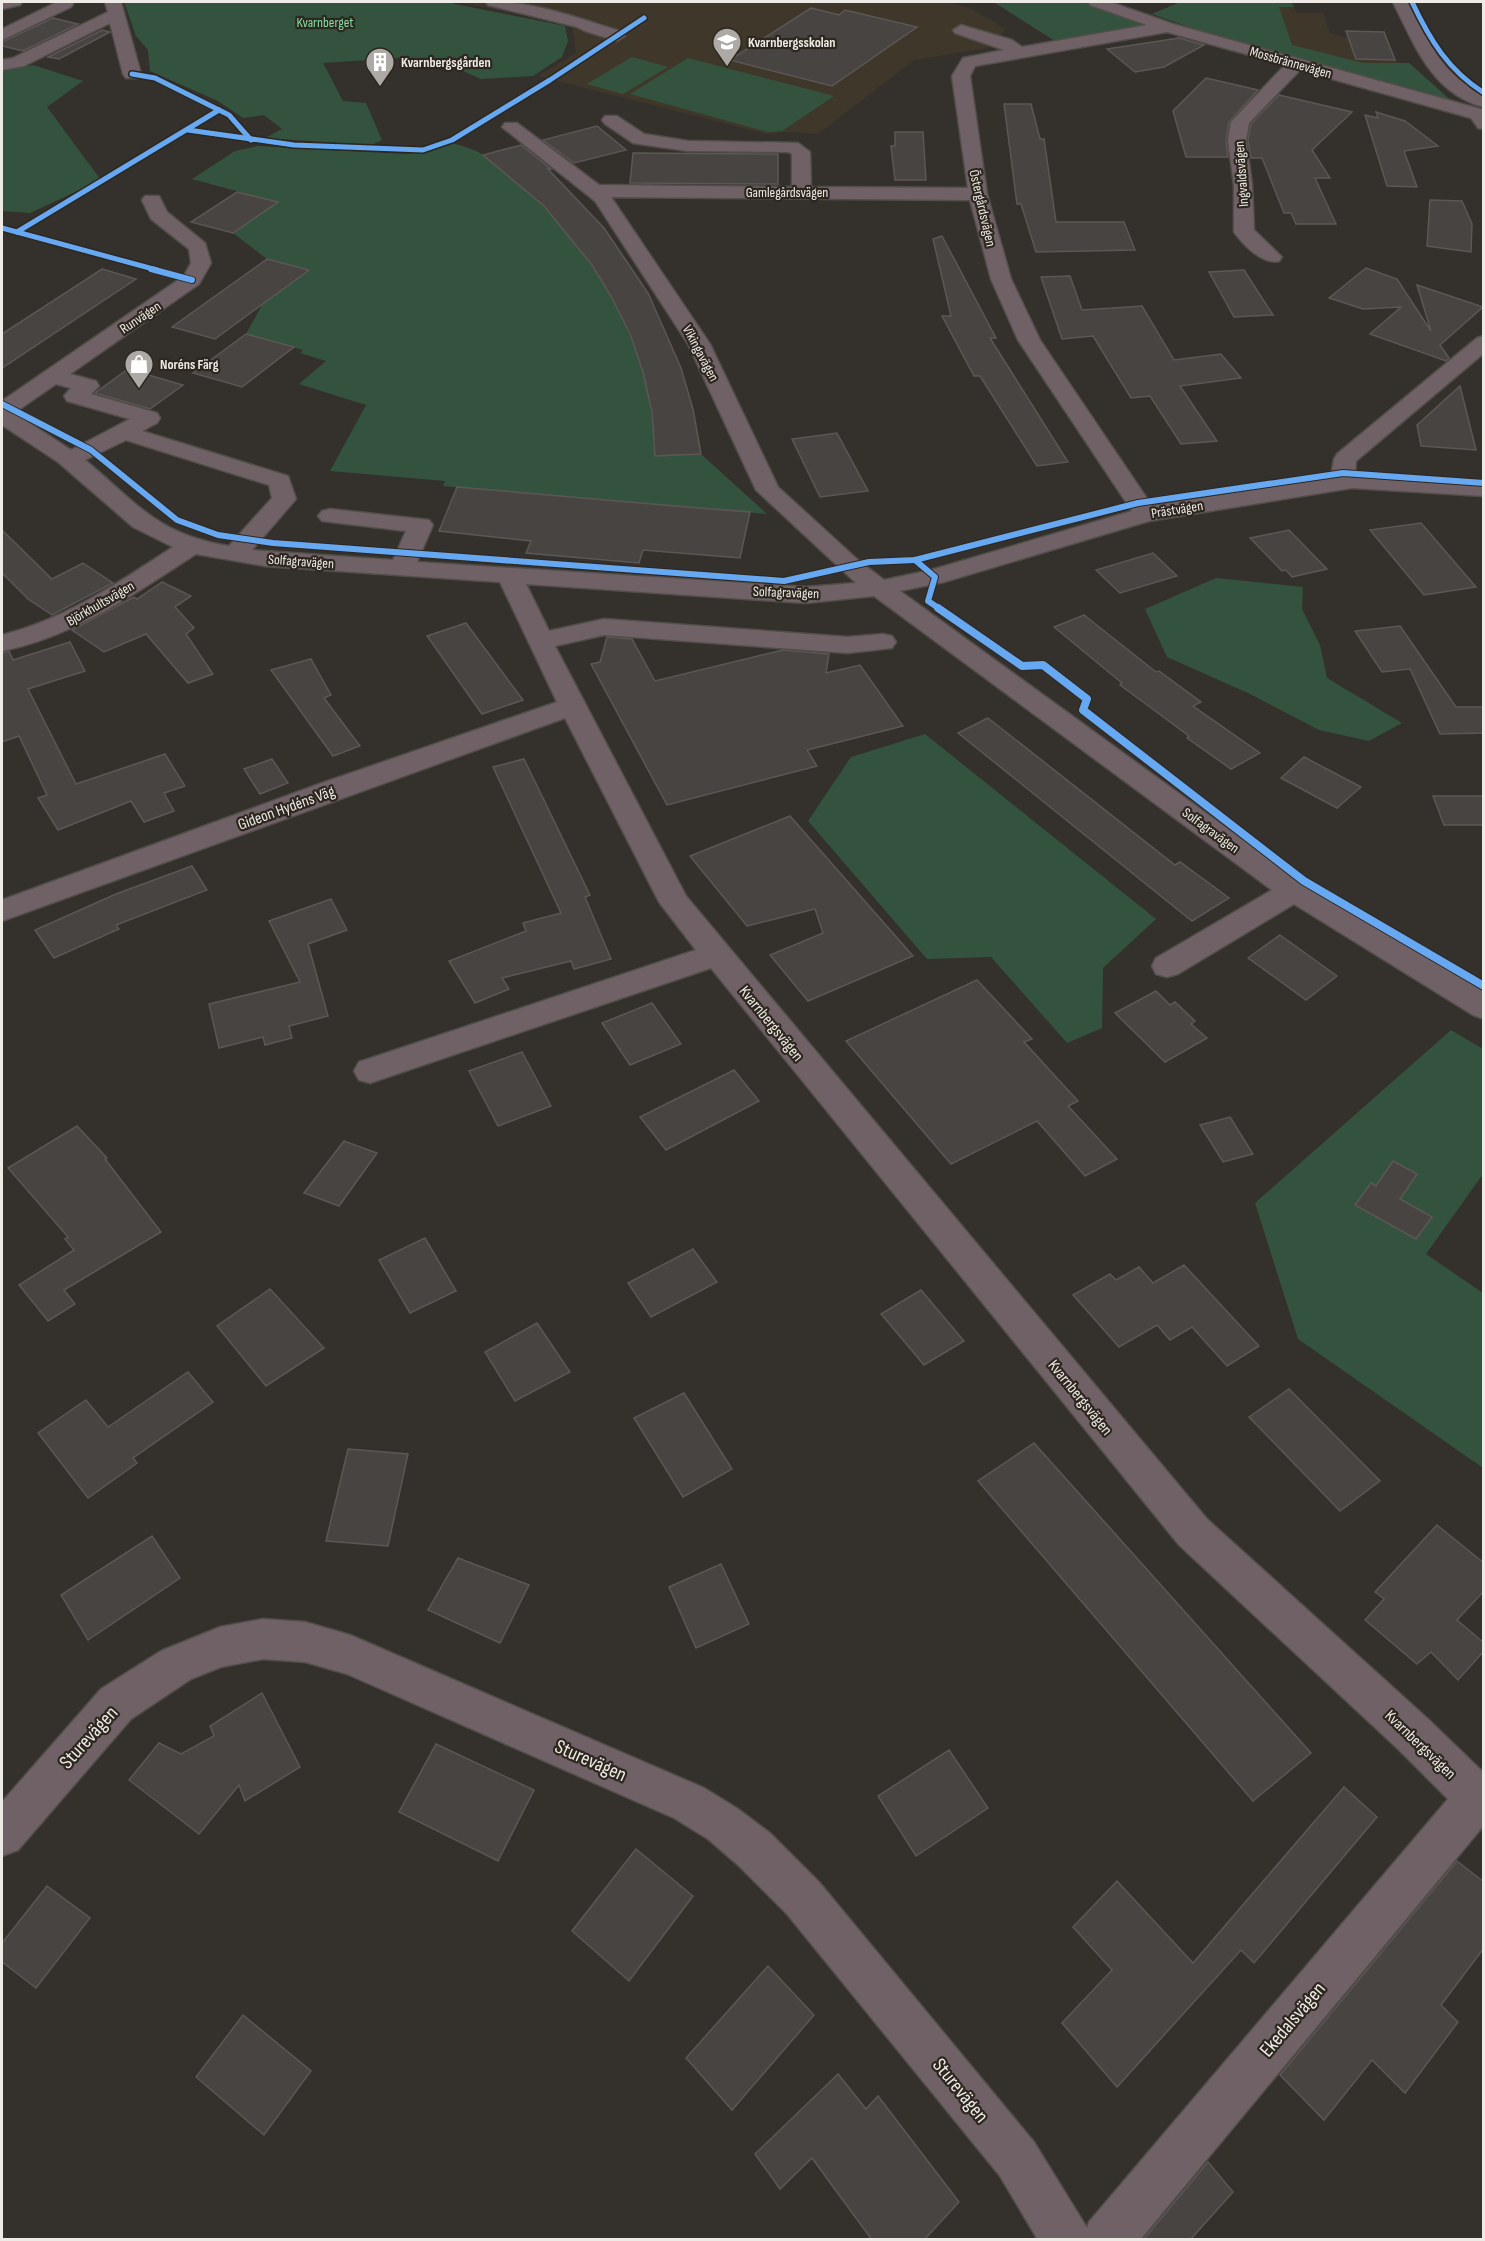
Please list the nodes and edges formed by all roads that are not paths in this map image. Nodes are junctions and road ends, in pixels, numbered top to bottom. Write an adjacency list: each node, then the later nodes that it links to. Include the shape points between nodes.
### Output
1 (15, 2): 6 (street); 8 (street)
2 (65, 2): 11 (street)
3 (494, 2): 12 (street, via 583,22)
4 (1096, 2): 9 (street, Mossbrännevägen)
5 (1401, 2): 17 (street, via 1431,64 1459,89)
6 (2, 4)
7 (115, 8): 15 (street, via 18,62); 16 (street)
8 (2, 15)
9 (1167, 27): 13 (street, Östergårdsvägen); 14 (street, Mossbrännevägen)
10 (961, 30): 13 (street)
11 (2, 35)
12 (617, 36)
13 (1019, 52): 23 (street, Östergårdsvägen, via 969,62 961,76)
14 (1296, 64): 19 (street, Mossbrännevägen, via 1478,114); 25 (street, Ingvaldsvägen, via 1240,122 1237,140 1244,232)
15 (2, 65)
16 (132, 74)
17 (1484, 102)
18 (611, 120): 22 (street, via 639,140 688,146 792,147 801,152)
19 (1484, 124)
20 (511, 127): 21 (street, Vikingavägen)
21 (597, 191): 22 (street, Gamlegårdsvägen); 39 (street, Vikingavägen, via 699,344 768,490)
22 (802, 192): 23 (street, Gamlegårdsvägen)
23 (978, 194): 33 (street, Östergårdsvägen, via 1001,279 1029,340)
24 (152, 200): 27 (street, Runvägen, via 158,215 198,247 201,263 192,280)
25 (1272, 257)
26 (1484, 342): 31 (street, via 1345,459)
27 (53, 376): 28 (street, Runvägen); 29 (street, via 88,386 75,396 149,418)
28 (2, 413): 30 (street, Solfagravägen)
29 (123, 432): 30 (street); 36 (street, via 280,481 284,499)
30 (70, 458): 35 (street, Solfagravägen, via 146,525)
31 (1342, 483): 32 (street, Prästvägen); 33 (street, Prästvägen)
32 (1484, 489)
33 (1146, 514): 39 (street, Prästvägen, via 935,577)
34 (330, 516): 37 (street, via 421,525)
35 (190, 547): 36 (street, Solfagravägen); 42 (street, Björkhultsvägen, via 77,619)
36 (234, 555): 37 (street, Solfagravägen)
37 (402, 568): 38 (street, Solfagravägen)
38 (510, 576): 39 (street, Solfagravägen, via 806,595); 40 (street, Kvarnbergsvägen)
39 (879, 588): 44 (street, Solfagravägen)
40 (540, 641): 41 (street, via 604,627 848,645); 43 (street, Kvarnbergsvägen)
41 (883, 642)
42 (2, 643)
43 (572, 706): 45 (street, Gideon Hydéns Väg); 46 (street, Kvarnbergsvägen, via 674,902)
44 (1294, 890): 47 (street); 48 (street, Solfagravägen)
45 (2, 911)
46 (716, 955): 49 (street); 50 (street, Kvarnbergsvägen, via 1193,1532 1413,1734)
47 (1167, 966)
48 (1484, 1007)
49 (370, 1071)
50 (1480, 1802): 53 (street, Ekedalsvägen)
51 (2, 1834): 52 (street, Sturevägen, via 116,1704 176,1665 220,1647 263,1639 305,1642 350,1654 689,1803 723,1824 803,1898 1017,2159)
52 (1067, 2240)
53 (1107, 2240)

